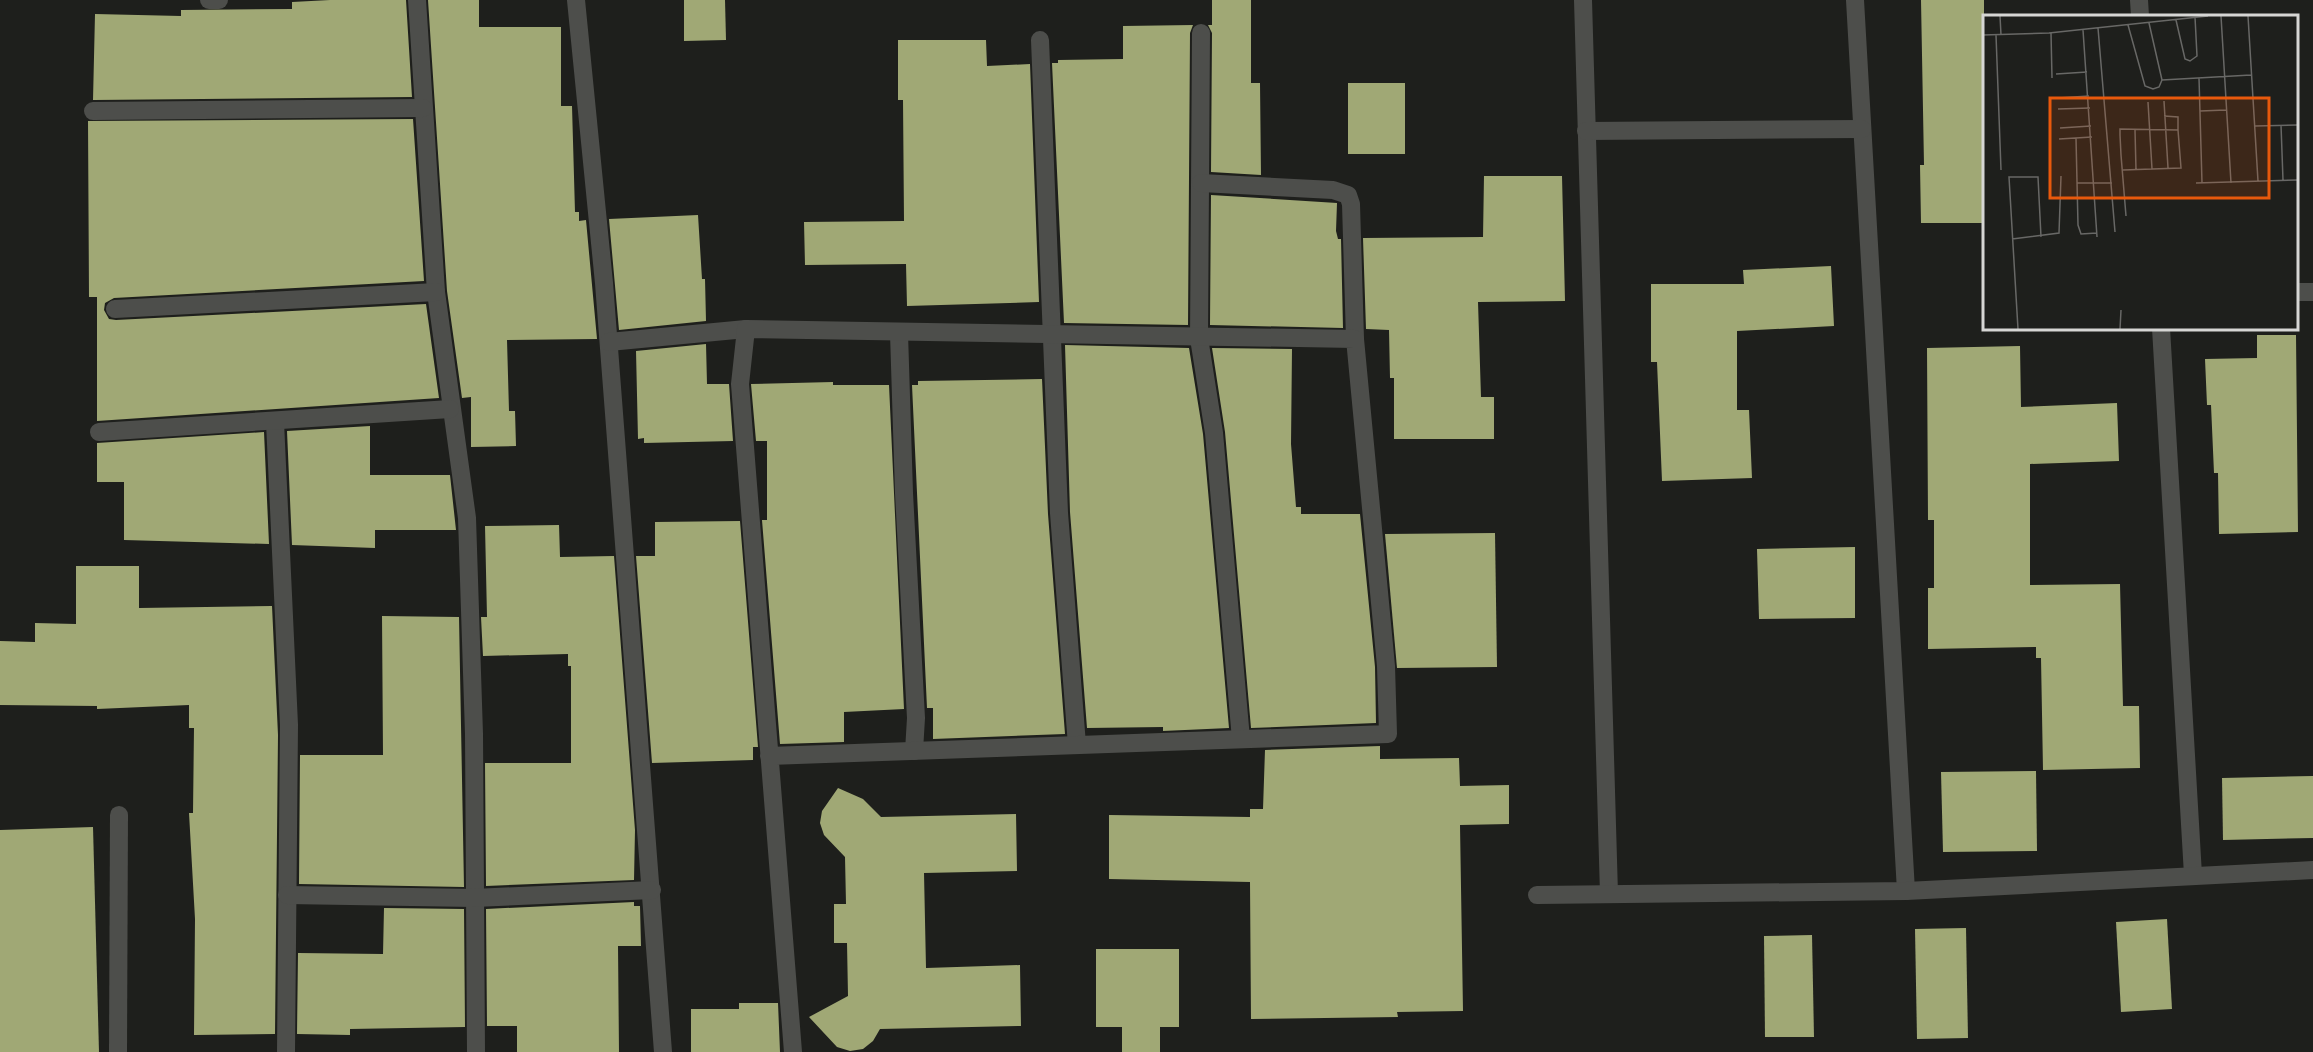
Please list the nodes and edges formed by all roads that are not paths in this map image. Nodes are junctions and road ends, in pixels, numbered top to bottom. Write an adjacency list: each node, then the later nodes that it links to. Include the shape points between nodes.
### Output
1 (209, 0): 2 (street)
2 (219, 0)
3 (417, 0): 11 (street)
4 (576, 0): 26 (street)
5 (1583, 0): 14 (street)
6 (1855, 0): 13 (street)
7 (2139, 0): 8 (street)
8 (2140, 15)
9 (1201, 33): 15 (street)
10 (1040, 40): 23 (street)
11 (423, 108): 12 (street); 17 (street)
12 (93, 111)
13 (1862, 129): 14 (street); 38 (street)
14 (1586, 131): 39 (street)
15 (1201, 183): 24 (street); 25 (street, via 1333,190 1348,195)
16 (2313, 291): 18 (street)
17 (436, 292): 19 (street); 27 (street)
18 (2298, 292)
19 (114, 309)
20 (746, 329): 22 (street); 26 (street); 33 (street, via 740,384)
21 (2161, 330): 36 (street)
22 (899, 333): 23 (street); 32 (street, via 916,718)
23 (1051, 333): 24 (street); 31 (street, via 1059,513)
24 (1198, 338): 25 (street); 30 (street, via 1214,433)
25 (1355, 339): 30 (street, via 1386,666 1388,734)
26 (609, 342): 37 (street)
27 (450, 409): 28 (street); 42 (street, via 467,518 474,734)
28 (275, 422): 29 (street); 40 (street, via 289,725)
29 (99, 432)
30 (1242, 739): 31 (street)
31 (1077, 745): 32 (street)
32 (914, 751): 33 (street)
33 (769, 756): 47 (street)
34 (119, 815): 43 (street)
35 (2313, 870): 36 (street)
36 (2193, 875): 38 (street)
37 (652, 890): 42 (street); 46 (street)
38 (1906, 891): 39 (street)
39 (1609, 894): 41 (street)
40 (287, 895): 42 (street); 44 (street)
41 (1536, 895)
42 (474, 898): 45 (street)
43 (118, 1052)
44 (286, 1052)
45 (476, 1052)
46 (663, 1052)
47 (793, 1052)

